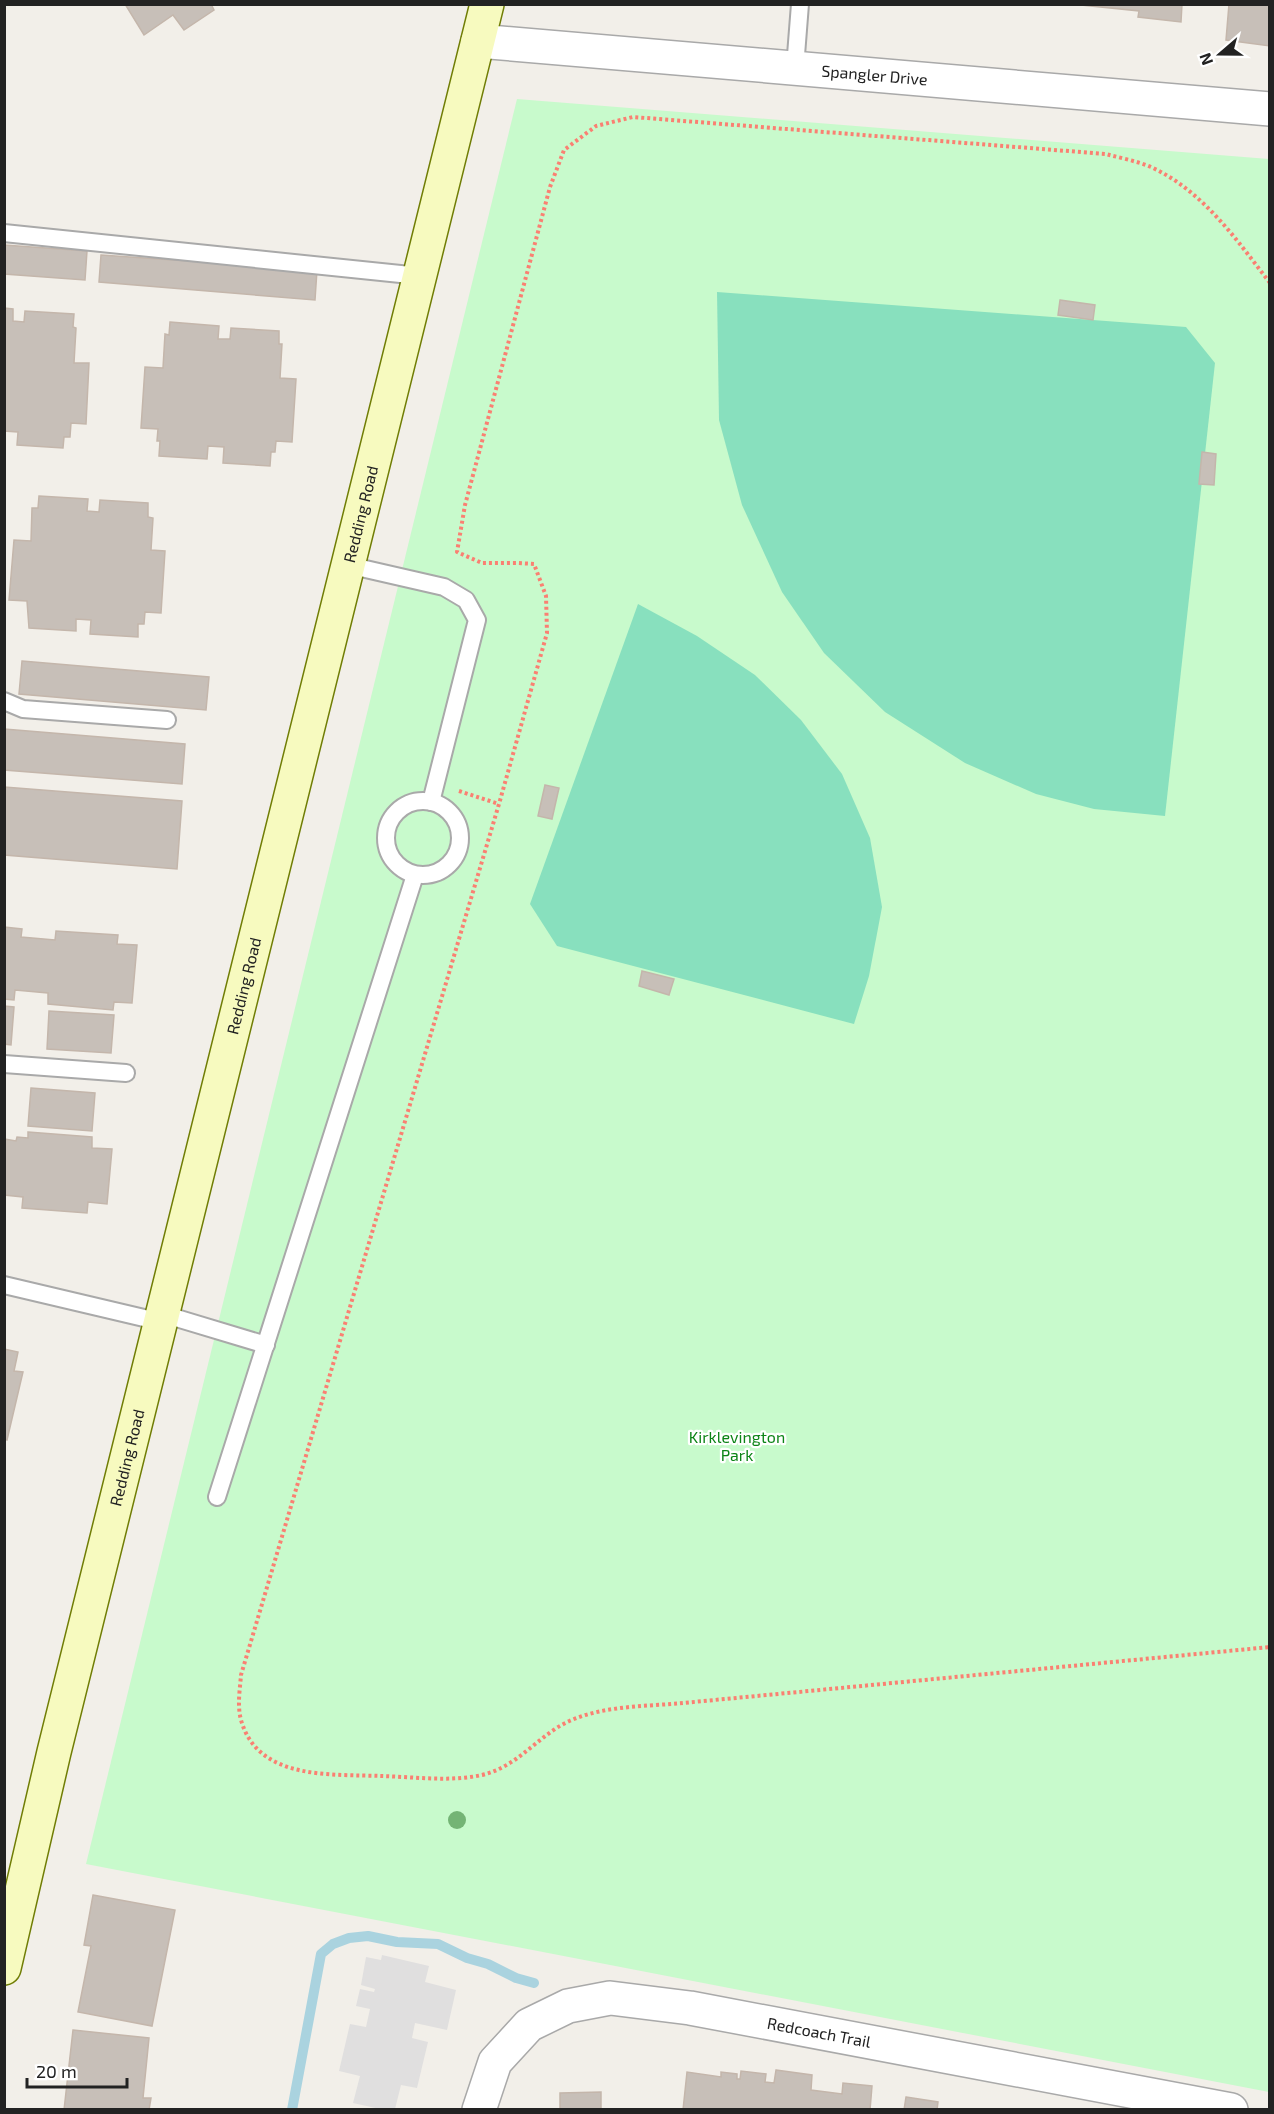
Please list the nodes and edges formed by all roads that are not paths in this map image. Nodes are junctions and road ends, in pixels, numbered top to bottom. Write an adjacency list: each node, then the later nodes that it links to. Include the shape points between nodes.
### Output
1 (487, 4): 3 (street, Redding Road)
2 (800, 4): 4 (lane)
3 (478, 41): 4 (street, Spangler Drive); 7 (street, Redding Road)
4 (795, 68): 5 (street, Spangler Drive)
5 (1269, 109)
6 (4, 233): 7 (lane)
7 (420, 276): 8 (street, Redding Road)
8 (348, 565): 11 (lane, via 444,587 466,600 477,620); 16 (street, Redding Road)
9 (4, 701): 10 (lane, via 23,709)
10 (167, 720)
11 (431, 802): 12 (lane, via 417,801 403,807 393,816 387,830 386,844 392,858); 12 (lane, via 454,818 460,832 459,847 443,870 430,875)
12 (415, 874): 17 (lane)
13 (4, 1064): 14 (lane)
14 (126, 1073)
15 (4, 1285): 16 (lane)
16 (162, 1318): 17 (lane); 19 (street, Redding Road, via 54,1752)
17 (266, 1345): 18 (lane)
18 (218, 1497)
19 (14, 1886): 20 (street, Redding Road)
20 (4, 1968)
21 (1218, 2108): 22 (street, Redcoach Trail, via 690,2008 610,1998 568,2006 529,2025 495,2062)
22 (478, 2109)

